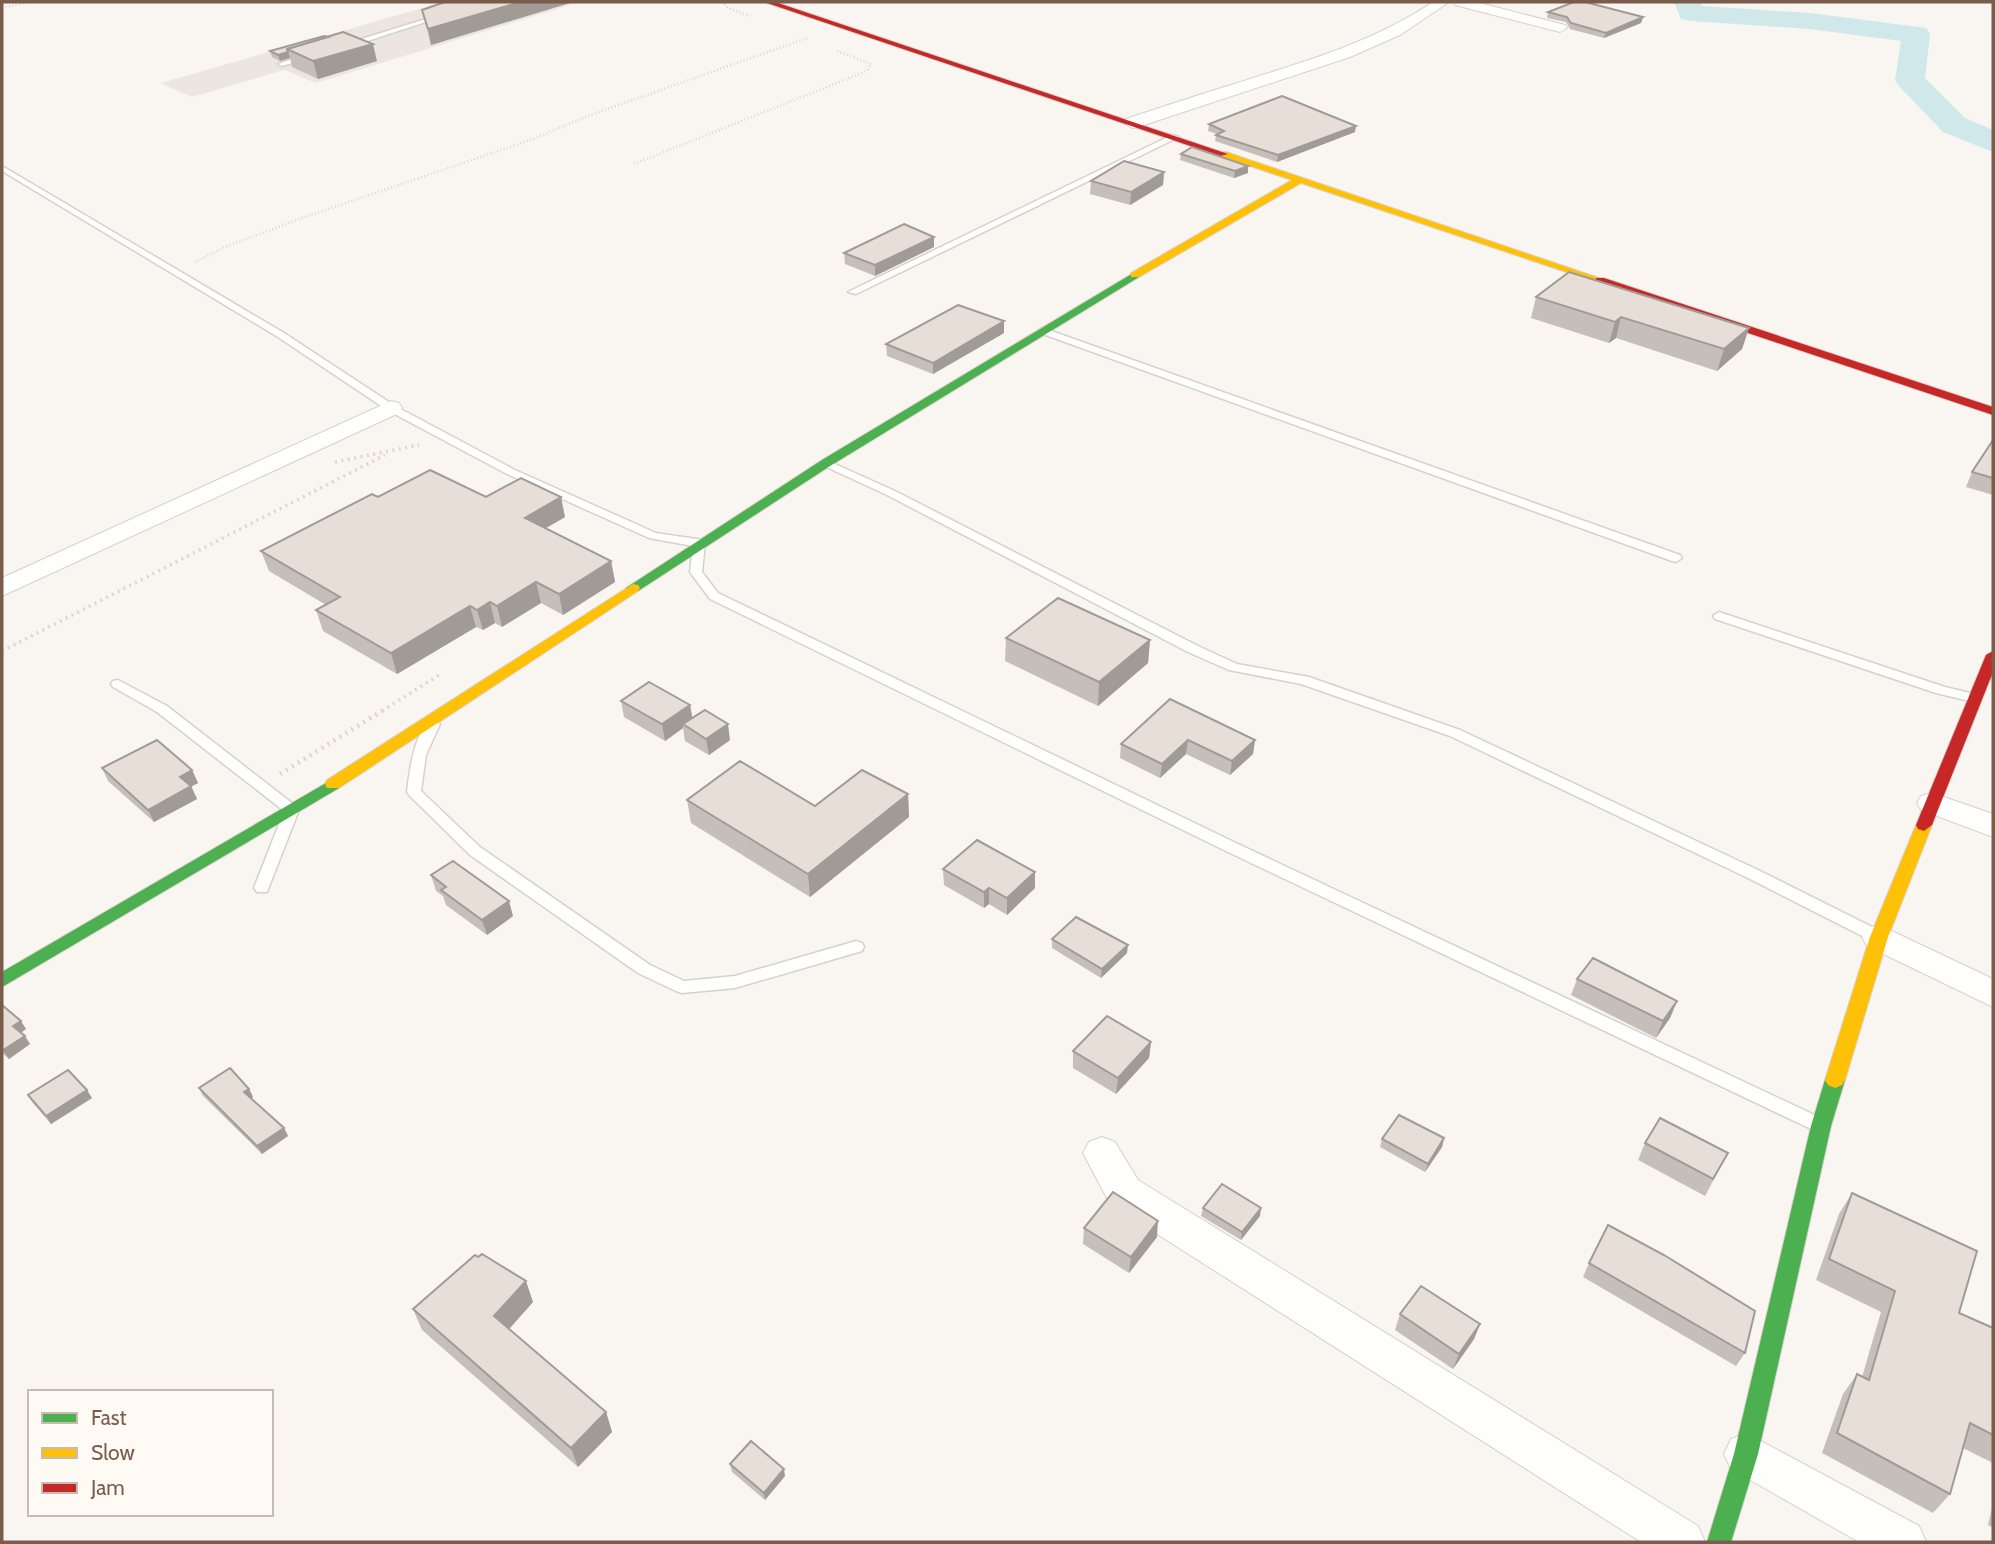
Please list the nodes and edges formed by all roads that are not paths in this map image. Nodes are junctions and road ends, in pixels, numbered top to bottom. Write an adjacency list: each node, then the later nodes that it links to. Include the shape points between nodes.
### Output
1 (768, 2): 9 (street)
2 (1442, 2): 9 (street, via 1398,30 1320,64)
3 (1460, 2): 5 (street)
4 (450, 13): 6 (lane)
5 (1560, 29)
6 (334, 49)
7 (321, 53): 8 (lane)
8 (282, 64)
9 (1132, 123): 10 (street)
10 (1174, 136): 12 (street); 13 (lane)
11 (2, 168): 15 (lane, via 281,335)
12 (1299, 180): 14 (street); 16 (street)
13 (853, 292)
14 (1043, 331): 17 (street); 19 (lane)
15 (391, 408): 18 (lane, via 511,472 653,536); 20 (street)
16 (1993, 411)
17 (826, 463): 18 (street); 30 (lane, via 1193,649 1234,667 1304,680 1455,733)
18 (699, 543): 25 (street); 34 (lane, via 696,572 714,596)
19 (1676, 558)
20 (2, 589)
21 (1719, 616): 24 (lane)
22 (1993, 655): 24 (street)
23 (118, 684): 27 (lane, via 162,709)
24 (1974, 698): 26 (street)
25 (437, 715): 27 (street); 31 (lane, via 419,755 414,792 475,851 644,969 682,987 735,982)
26 (1932, 803): 28 (street); 30 (street)
27 (292, 810): 29 (lane); 32 (street)
28 (1993, 826)
29 (262, 888)
30 (1879, 937): 33 (street); 34 (street)
31 (856, 947)
32 (2, 980)
33 (1993, 993)
34 (1821, 1126): 36 (street)
35 (1102, 1153): 37 (street, via 1124,1192)
36 (1746, 1454): 38 (street); 39 (street)
37 (1682, 1542)
38 (1719, 1542)
39 (1903, 1542)

